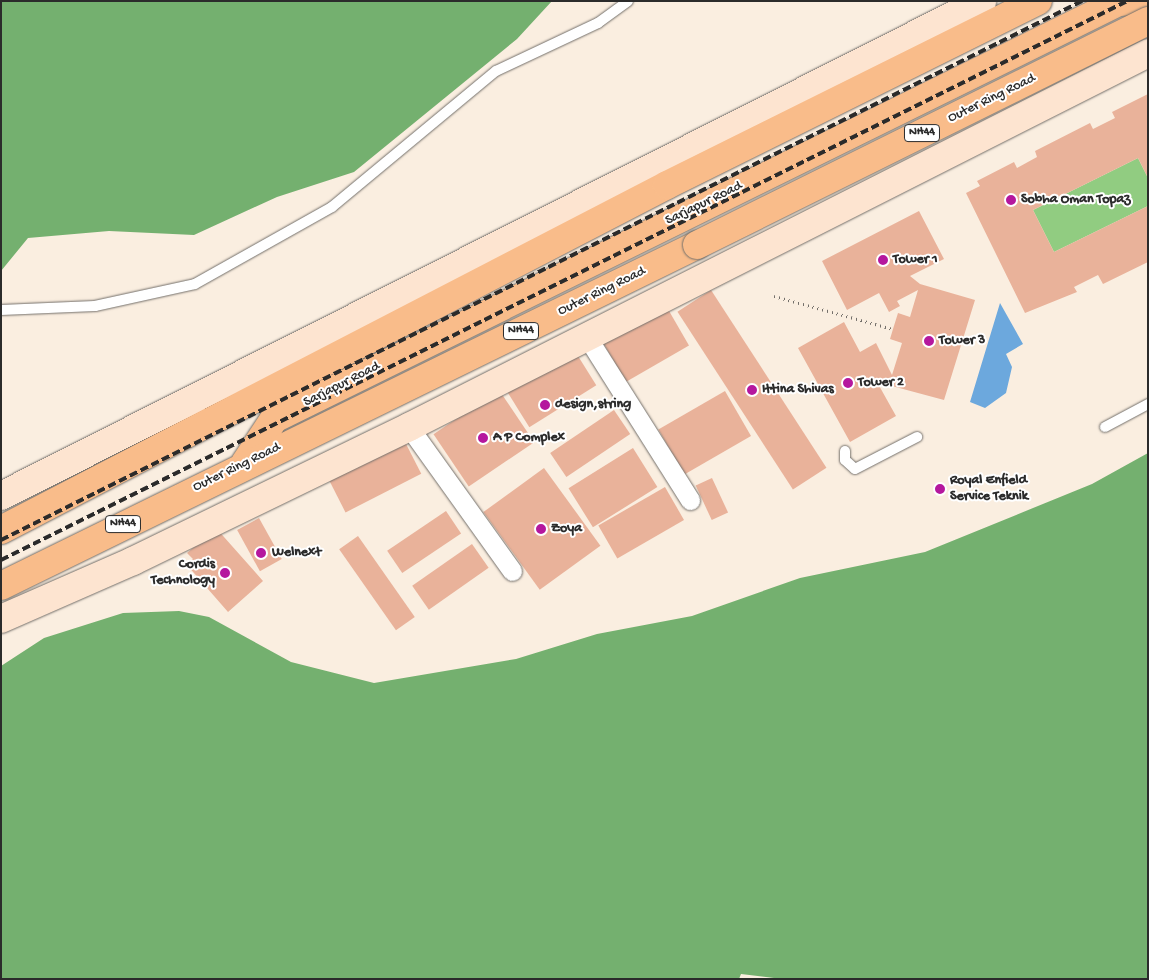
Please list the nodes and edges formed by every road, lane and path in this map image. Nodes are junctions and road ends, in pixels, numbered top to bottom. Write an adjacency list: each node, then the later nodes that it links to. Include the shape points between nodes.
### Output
1 (628, 1): 8 (lane, via 598,23 496,71 332,207 195,284 95,306)
2 (982, 1): 17 (street)
3 (1038, 1): 19 (main road, via 332,358 222,419)
4 (1131, 5): 5 (street); 16 (main road, Outer Ring Road / NH44, bridge, via 346,418); 16 (main road, Sarjapur Road, via 274,419)
5 (1148, 34)
6 (1148, 53): 10 (street)
7 (774, 296): 9 (path)
8 (1, 310)
9 (893, 328)
10 (587, 337): 12 (street); 18 (street)
11 (1148, 404): 13 (lane)
12 (409, 427): 20 (street); 22 (street, via 133,561)
13 (1105, 427)
14 (917, 437): 15 (lane, via 856,468 845,460)
15 (845, 451)
16 (244, 463): 21 (main road, Outer Ring Road / NH44)
17 (1, 496)
18 (690, 500)
19 (1, 530)
20 (512, 571)
21 (1, 586)
22 (1, 619)

